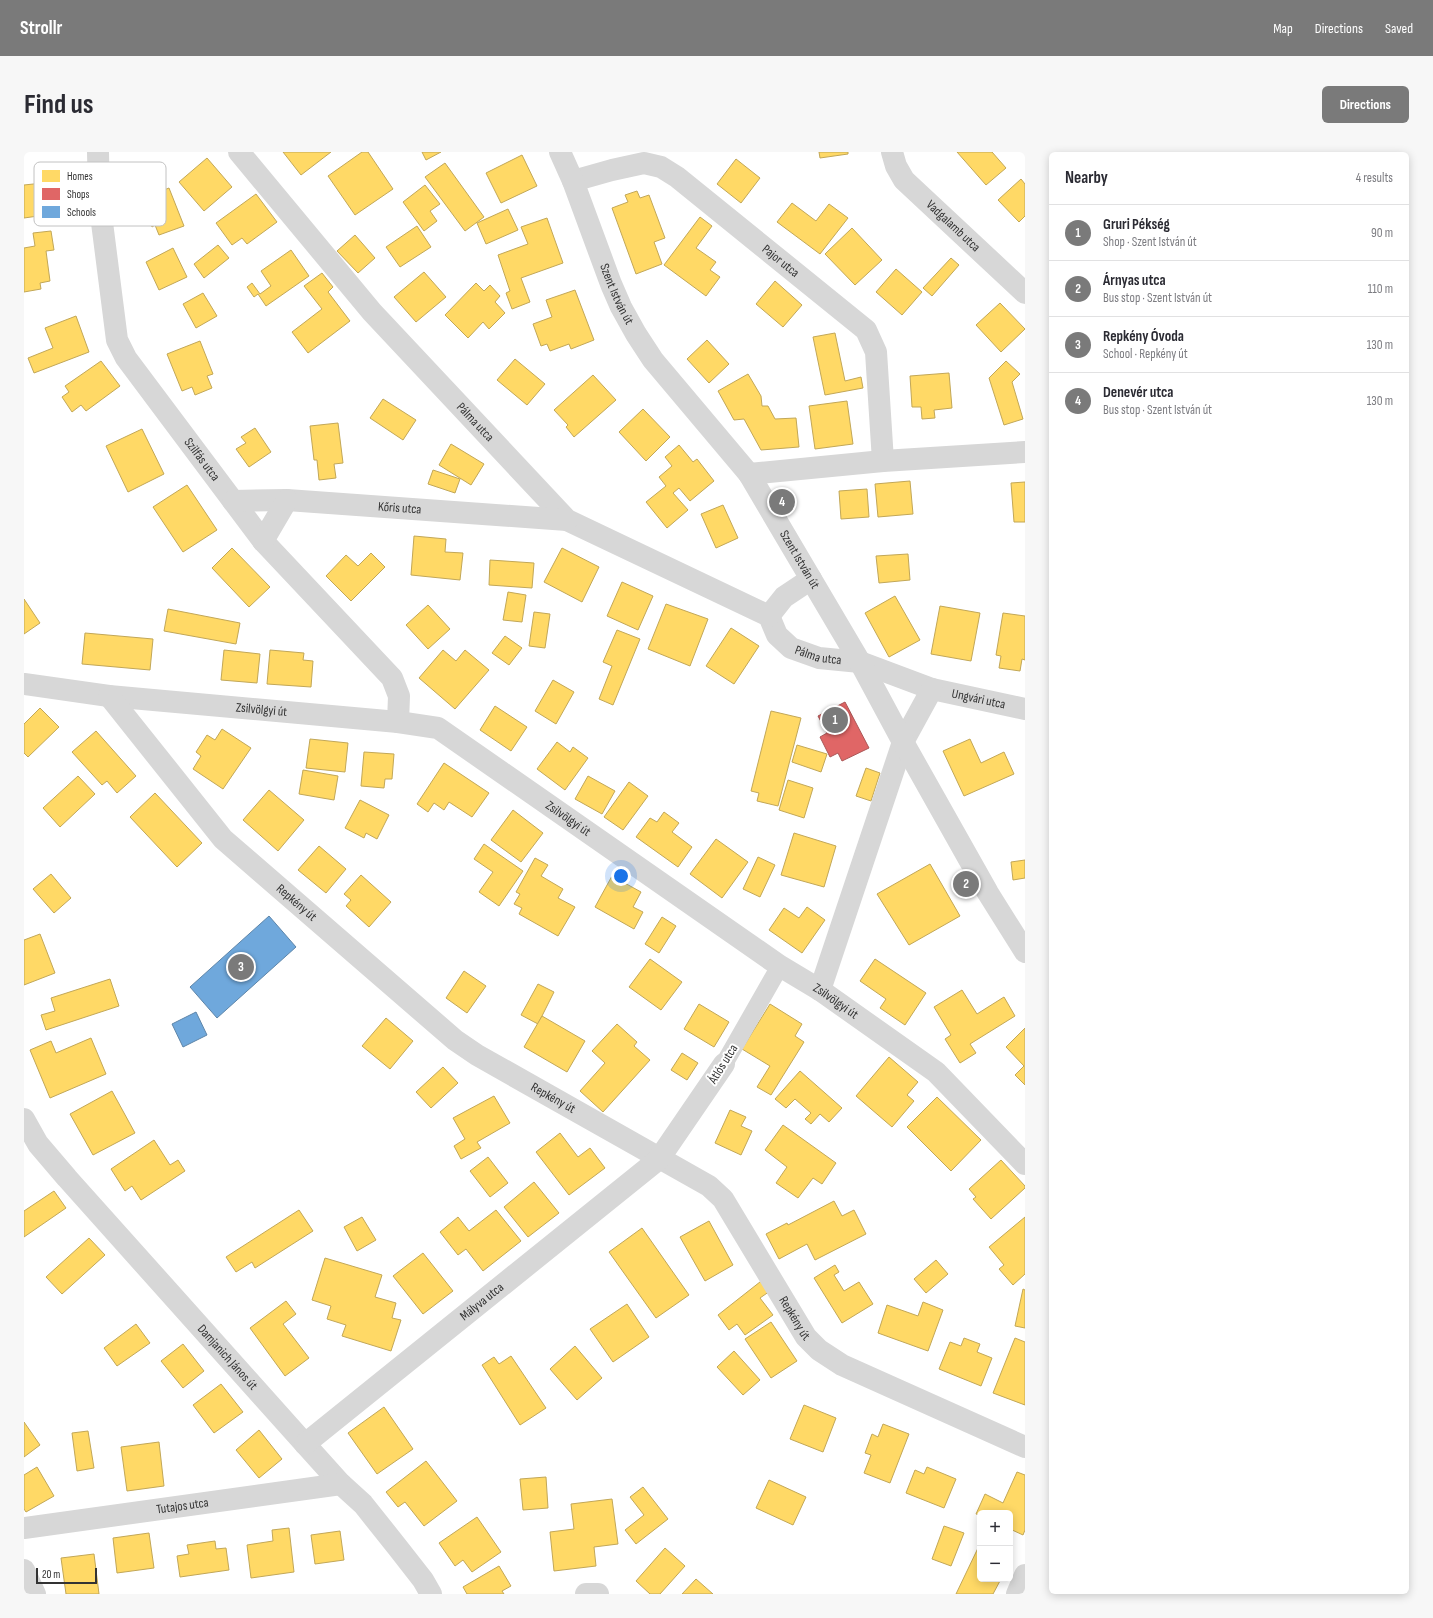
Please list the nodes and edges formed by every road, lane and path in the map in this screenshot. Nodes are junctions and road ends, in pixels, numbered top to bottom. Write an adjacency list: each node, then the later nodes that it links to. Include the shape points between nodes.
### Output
1 (98, 152): 5 (street, Szilfás utca)
2 (239, 152): 14 (street, Pálma utca, via 372,312)
3 (560, 152): 6 (street, Szent István út)
4 (892, 152): 8 (street, Vadgalamb utca, via 904,180)
5 (98, 162)
6 (573, 181): 10 (street, Pajor utca, via 644,164 661,167 677,176 866,330 876,352); 11 (street, Szent István út, via 611,284 636,334 653,360)
7 (103, 226): 12 (street, Szilfás utca, via 117,340 126,358)
8 (1025, 293)
9 (1025, 452): 10 (street)
10 (883, 461): 11 (street)
11 (749, 474): 16 (street, Szent István út)
12 (232, 500): 13 (street, Kőris utca); 15 (street, Szilfás utca)
13 (286, 500): 14 (street, Kőris utca); 15 (street)
14 (567, 520): 17 (street, Pálma utca)
15 (263, 541): 23 (street, Szilfás utca, via 392,678 399,696)
16 (811, 579): 17 (street, via 784,597); 18 (street, Szent István út)
17 (769, 616): 18 (street, Pálma utca, via 777,635 791,648 819,658)
18 (860, 662): 20 (street, Ungvári utca); 24 (street, Szent István út)
19 (24, 684): 21 (street, Zsilvölgyi út)
20 (932, 689): 22 (street, Ungvári utca); 24 (street)
21 (109, 696): 23 (street, Zsilvölgyi út); 30 (street, Repkény út, via 223,840 455,1040)
22 (1025, 708)
23 (398, 722): 26 (street, Zsilvölgyi út, via 438,728)
24 (903, 742): 25 (street, Szent István út, via 988,893); 27 (street)
25 (1025, 952)
26 (780, 966): 27 (street, Zsilvölgyi út); 28 (street, Átlós utca)
27 (820, 990): 31 (street, Zsilvölgyi út, via 936,1072)
28 (724, 1064): 30 (street, Átlós utca)
29 (24, 1119): 32 (street, Damjanich János út, via 38,1144 67,1178)
30 (659, 1159): 32 (street, Mályva utca); 33 (street, Repkény út, via 709,1186 723,1200 802,1331 819,1350 842,1365)
31 (1025, 1164)
32 (305, 1444): 34 (street, Damjanich János út)
33 (1025, 1447)
34 (341, 1484): 35 (street, Tutajos utca); 39 (street, Damjanich János út, via 363,1504 419,1574)
35 (24, 1528)
36 (24, 1570): 38 (street)
37 (1025, 1575): 42 (street)
38 (35, 1594)
39 (431, 1594)
40 (586, 1594): 41 (street)
41 (598, 1594)
42 (1017, 1594)

